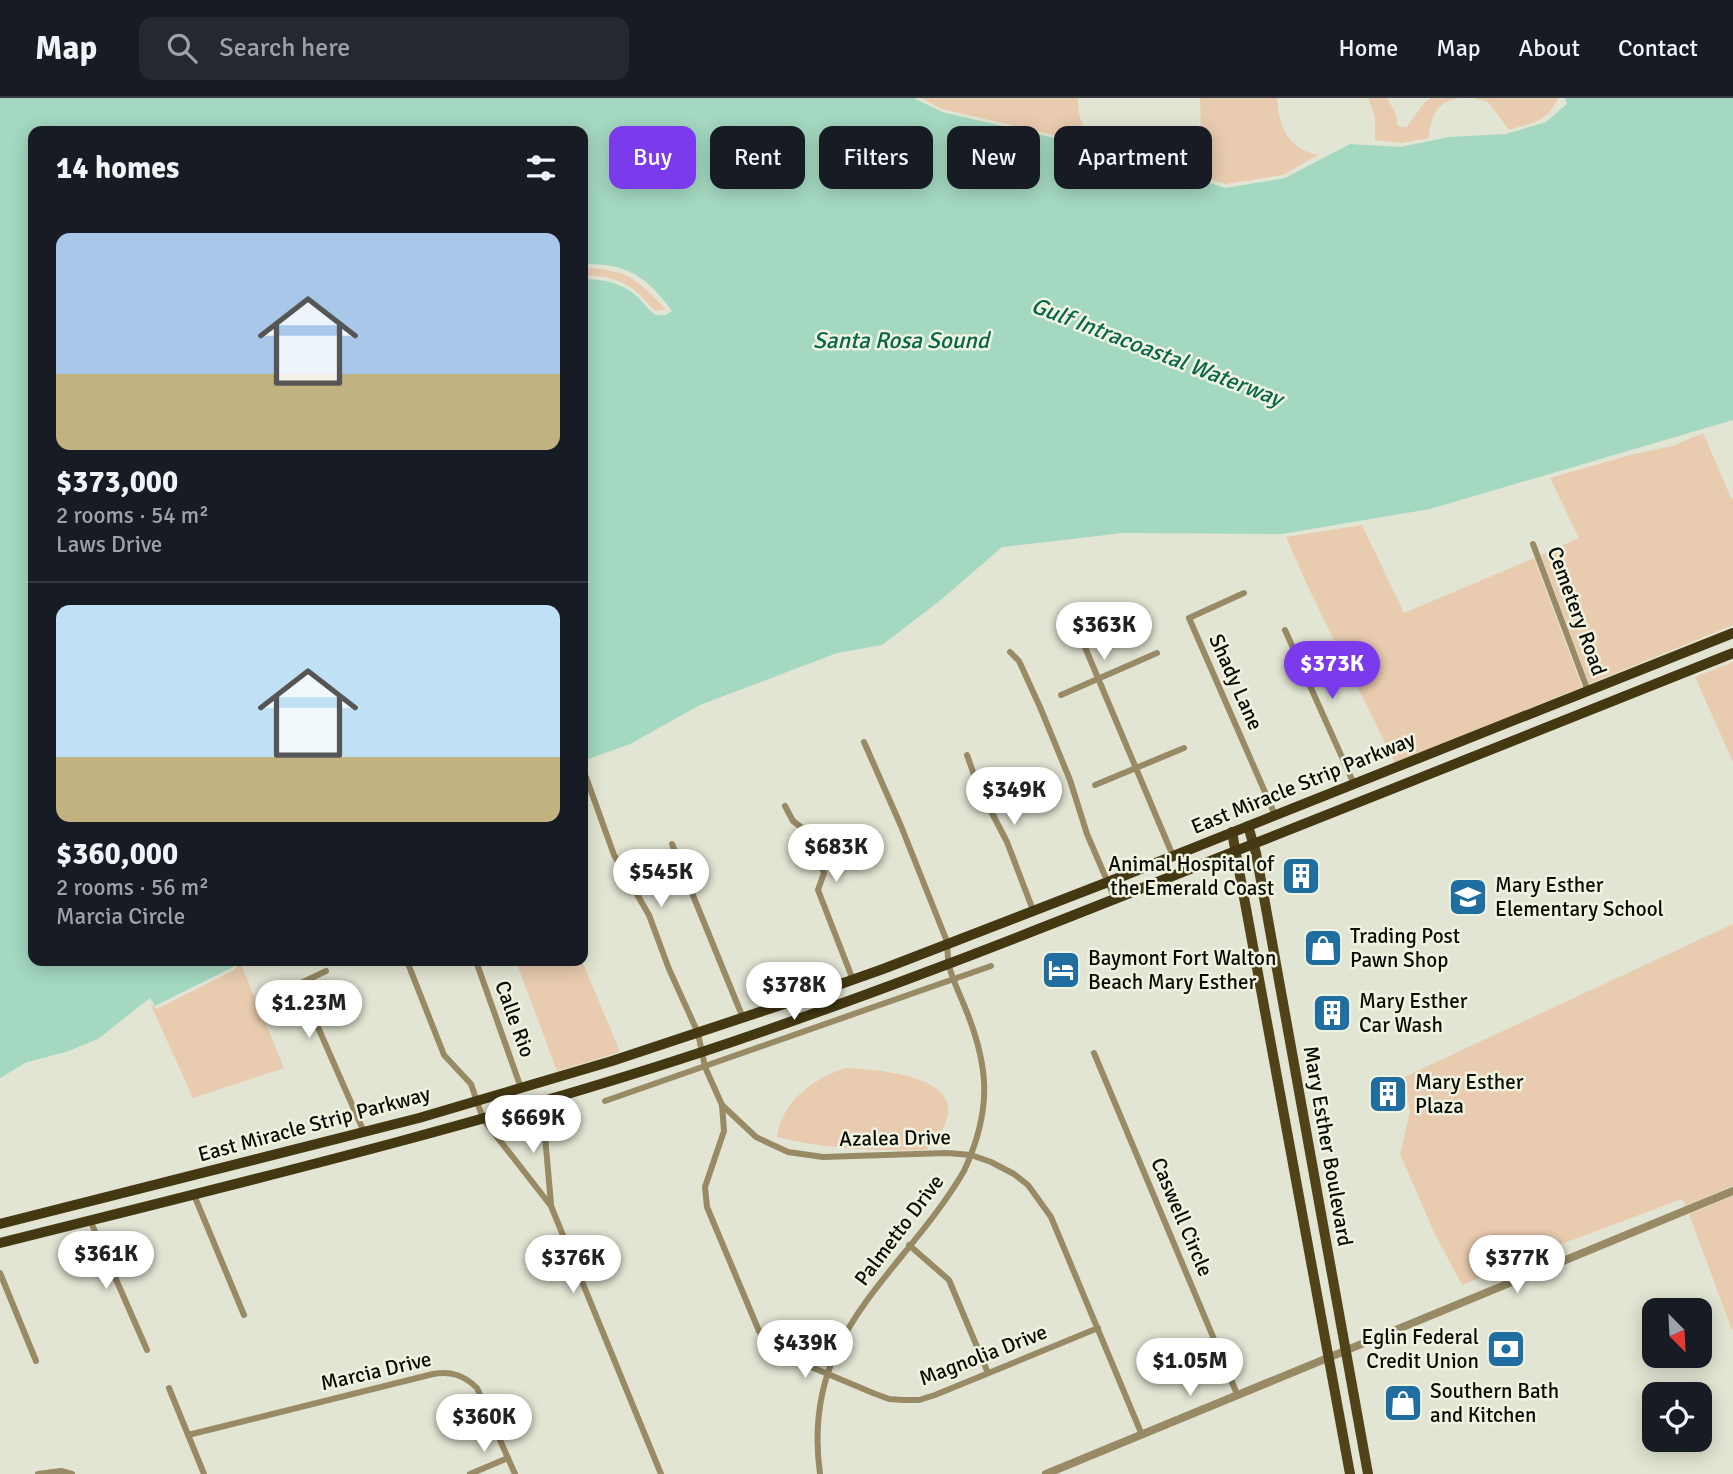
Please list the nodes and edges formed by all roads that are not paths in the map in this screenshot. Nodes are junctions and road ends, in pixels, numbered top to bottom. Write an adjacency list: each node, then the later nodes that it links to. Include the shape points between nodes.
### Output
1 (1533, 544): 10 (street, Cemetery Road)
2 (1244, 593): 20 (street, Shady Lane, via 1189,618)
3 (1285, 630): 17 (street)
4 (1733, 633): 10 (highway, East Miracle Strip Parkway)
5 (1079, 634): 9 (street)
6 (1010, 652): 27 (street, via 1040,707)
7 (1157, 653): 9 (street)
8 (1733, 653): 24 (highway, East Miracle Strip Parkway)
9 (1098, 679): 11 (street); 15 (street)
10 (1587, 691): 17 (highway, East Miracle Strip Parkway)
11 (1061, 695)
12 (864, 742): 30 (street)
13 (1184, 748): 15 (street)
14 (967, 755): 29 (street)
15 (1135, 768): 18 (street); 26 (street)
16 (588, 783): 39 (street, Azalea Drive, via 614,855 649,915)
17 (1354, 784): 20 (highway, East Miracle Strip Parkway)
18 (1096, 785)
19 (785, 806): 36 (street, via 813,842 824,873 818,890)
20 (1275, 815): 21 (highway, East Miracle Strip Parkway)
21 (1248, 825): 22 (highway, East Miracle Strip Parkway); 24 (main road, Mary Esther Boulevard)
22 (1232, 832): 25 (main road, Mary Esther Boulevard); 26 (highway, East Miracle Strip Parkway)
23 (671, 844): 38 (street)
24 (1254, 844): 25 (highway, East Miracle Strip Parkway); 64 (main road, Mary Esther Boulevard)
25 (1236, 851): 28 (highway, East Miracle Strip Parkway); 66 (main road, Mary Esther Boulevard)
26 (1173, 856): 27 (highway, East Miracle Strip Parkway)
27 (1108, 881): 28 (street); 29 (highway, East Miracle Strip Parkway)
28 (1115, 899): 31 (highway, East Miracle Strip Parkway)
29 (1033, 911): 30 (highway, East Miracle Strip Parkway)
30 (948, 944): 31 (street); 36 (highway, East Miracle Strip Parkway)
31 (948, 964): 37 (street, Palmetto Drive); 40 (highway, East Miracle Strip Parkway)
32 (409, 966): 44 (street, via 444,1055 471,1084)
33 (478, 966): 43 (street, Calle Rio)
34 (991, 966): 37 (street)
35 (326, 971): 49 (street, via 299,984)
36 (853, 980): 38 (highway, East Miracle Strip Parkway)
37 (954, 980): 42 (street); 51 (street, Palmetto Drive, via 979,1044 984,1071 984,1108)
38 (743, 1018): 39 (highway, East Miracle Strip Parkway)
39 (698, 1033): 40 (street, Azalea Drive); 43 (highway, East Miracle Strip Parkway)
40 (702, 1052): 42 (street, Azalea Drive); 46 (highway, East Miracle Strip Parkway)
41 (1094, 1053): 71 (street, Caswell Circle)
42 (705, 1067): 45 (street); 47 (street, Azalea Drive)
43 (521, 1088): 44 (highway, East Miracle Strip Parkway)
44 (478, 1101): 48 (street); 49 (highway, East Miracle Strip Parkway)
45 (605, 1101)
46 (542, 1102): 48 (highway, East Miracle Strip Parkway); 56 (street)
47 (722, 1105): 51 (street, Azalea Drive, via 756,1137 788,1152 823,1157); 69 (street, Magnolia Drive, via 724,1131 705,1187 712,1220 763,1338 785,1356)
48 (483, 1119): 52 (highway, East Miracle Strip Parkway); 56 (street)
49 (363, 1132): 50 (highway, East Miracle Strip Parkway)
50 (297, 1150): 52 (highway); 55 (highway, East Miracle Strip Parkway)
51 (971, 1155): 60 (street, Palmetto Drive); 63 (street, Azalea Drive, via 1014,1174 1042,1202)
52 (302, 1167): 54 (highway, East Miracle Strip Parkway)
53 (1733, 1191): 64 (street)
54 (194, 1195): 57 (highway, East Miracle Strip Parkway); 62 (street)
55 (86, 1202): 57 (highway); 58 (highway, East Miracle Strip Parkway)
56 (551, 1206): 80 (street)
57 (90, 1220): 59 (highway, East Miracle Strip Parkway); 65 (street)
58 (0, 1224)
59 (0, 1243)
60 (909, 1245): 68 (street, via 949,1280); 69 (street, Palmetto Drive, via 849,1326)
61 (0, 1273): 67 (street)
62 (244, 1315)
63 (1097, 1328): 68 (street, Magnolia Drive); 73 (street, Azalea Drive)
64 (1345, 1349): 66 (street); 84 (main road, Mary Esther Boulevard)
65 (147, 1350)
66 (1328, 1357): 71 (street); 83 (main road, Mary Esther Boulevard)
67 (36, 1360)
68 (988, 1373): 69 (street, Magnolia Drive, via 935,1395 903,1400)
69 (828, 1375): 81 (street, Palmetto Drive, via 818,1421)
70 (169, 1388): 72 (street)
71 (1237, 1394): 73 (street)
72 (188, 1435): 74 (street, Marcia Drive, via 450,1373 477,1388); 77 (street)
73 (1142, 1435): 82 (street)
74 (508, 1458): 78 (street); 79 (street, Marcia Drive)
75 (38, 1474): 76 (street)
76 (72, 1474)
77 (204, 1474)
78 (470, 1474)
79 (515, 1474)
80 (661, 1474)
81 (820, 1474)
82 (1046, 1474)
83 (1350, 1474)
84 (1368, 1474)

